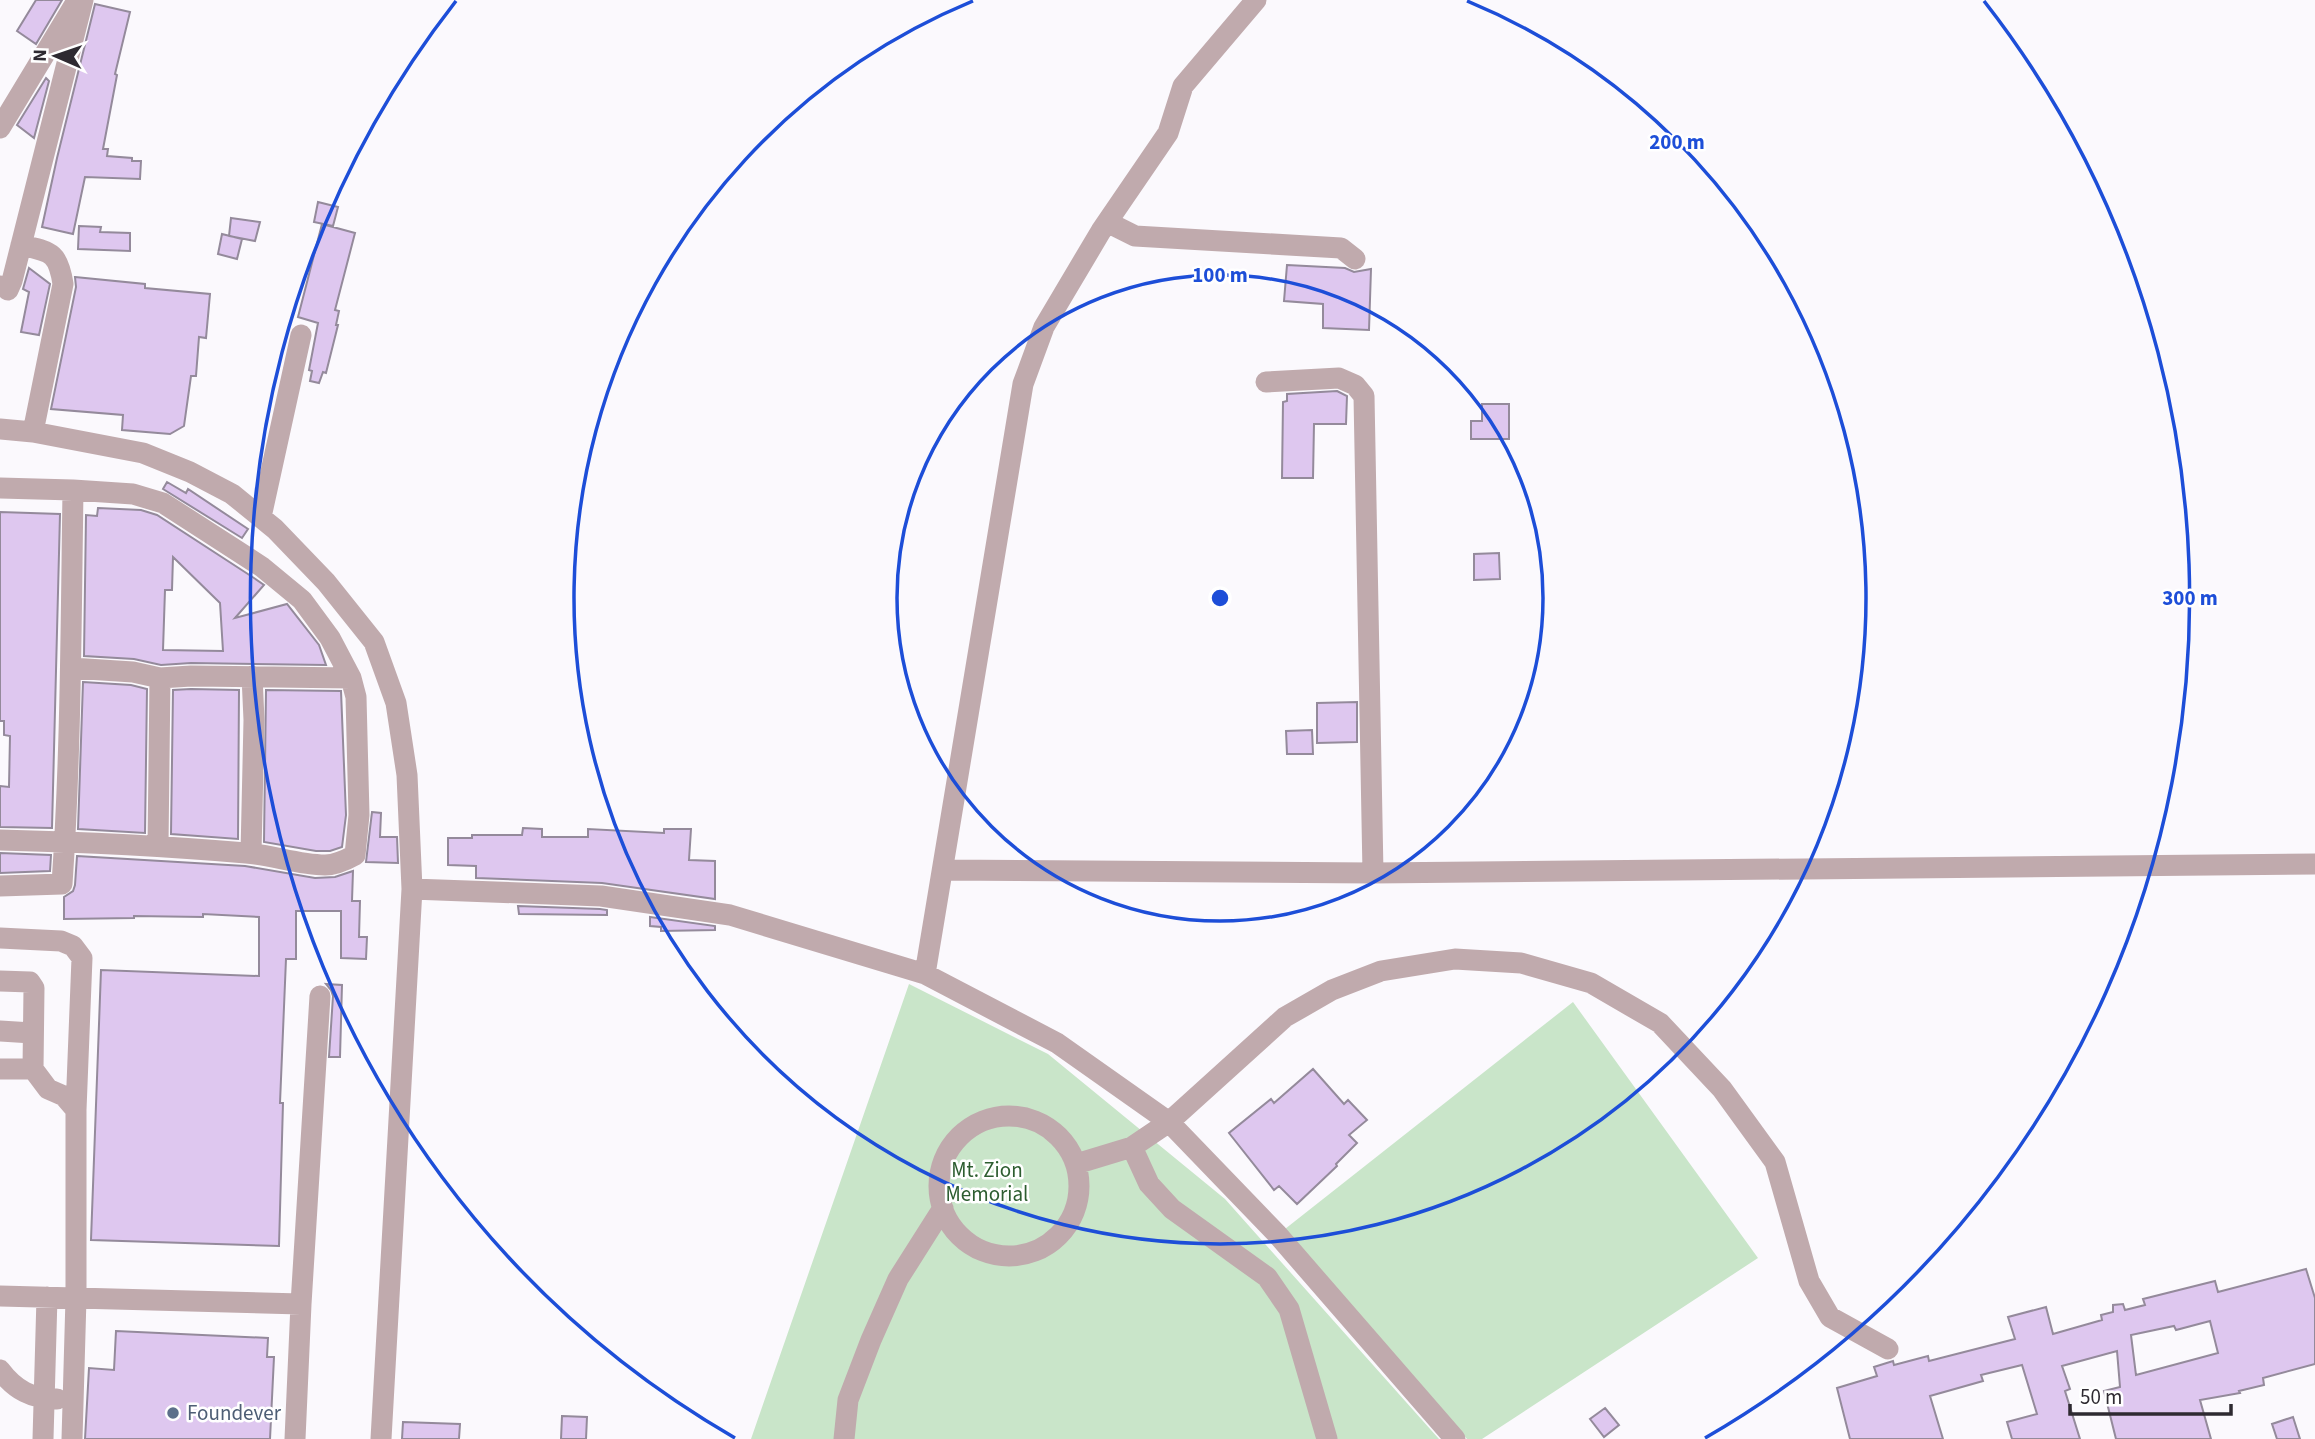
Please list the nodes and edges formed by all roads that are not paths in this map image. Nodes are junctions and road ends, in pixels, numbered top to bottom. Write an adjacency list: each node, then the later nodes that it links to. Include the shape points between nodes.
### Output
1 (80, 0): 3 (street); 5 (street)
2 (1256, 0): 4 (street, via 1183,86 1168,133)
3 (0, 128)
4 (1107, 222): 6 (street, via 1135,236 1341,248); 24 (street, via 1044,327 1023,384)
5 (21, 245): 7 (street, via 8,290); 11 (street, via 49,252 60,265 63,284)
6 (1355, 259)
7 (0, 286)
8 (301, 335): 14 (street)
9 (1266, 382): 25 (street, via 1339,378 1364,396)
10 (0, 429): 11 (street)
11 (33, 432): 14 (street, via 143,453 232,494)
12 (0, 488): 13 (street)
13 (73, 490): 15 (street); 18 (street, via 133,494 163,503 262,567 302,600)
14 (261, 517): 27 (street, via 326,582 373,642 397,703 407,775)
15 (71, 668): 17 (street); 20 (street)
16 (252, 676): 17 (street); 18 (street); 22 (street)
17 (160, 678): 21 (street)
18 (351, 678): 22 (street, via 356,697 359,815 355,855 325,865)
19 (0, 840): 20 (street)
20 (65, 842): 21 (street); 26 (street, via 62,884)
21 (158, 846): 22 (street)
22 (251, 853)
23 (2315, 864): 25 (street)
24 (943, 870): 25 (street); 29 (street)
25 (1373, 873)
26 (0, 886)
27 (412, 889): 29 (street, via 601,896 730,915); 52 (street)
28 (0, 938): 36 (street, via 61,941 73,946 82,958)
29 (925, 974): 37 (street, via 1057,1043)
30 (0, 981): 33 (street, via 30,982 34,993)
31 (320, 996): 44 (street)
32 (0, 1031): 33 (street)
33 (32, 1032): 35 (street)
34 (0, 1069): 35 (street)
35 (33, 1069): 36 (street, via 48,1089 64,1096)
36 (76, 1110): 43 (street)
37 (1169, 1122): 38 (street); 45 (street, via 1285,1017 1332,990 1381,971 1455,959 1521,963 1591,983 1660,1023 1722,1089 1775,1163 1809,1281 1830,1317); 55 (street, via 1276,1233)
38 (1132, 1147): 39 (street); 54 (street, via 1149,1184 1172,1209 1266,1277 1289,1309)
39 (1076, 1164): 40 (street, via 1075,1210 1058,1237 1031,1253 1000,1256 978,1249 959,1235); 40 (street, via 1064,1143 1047,1127 1018,1116 987,1119 960,1136 943,1162 939,1193)
40 (943, 1208): 53 (street, via 898,1279 871,1339 848,1400)
41 (0, 1296): 42 (street)
42 (47, 1297): 43 (street); 47 (street)
43 (76, 1298): 44 (street); 48 (street)
44 (301, 1304): 51 (street)
45 (1888, 1349)
46 (0, 1370): 47 (street, via 24,1393)
47 (44, 1399): 48 (street); 49 (street)
48 (73, 1399): 50 (street)
49 (43, 1439)
50 (72, 1439)
51 (295, 1439)
52 (381, 1439)
53 (844, 1439)
54 (1327, 1439)
55 (1455, 1439)

